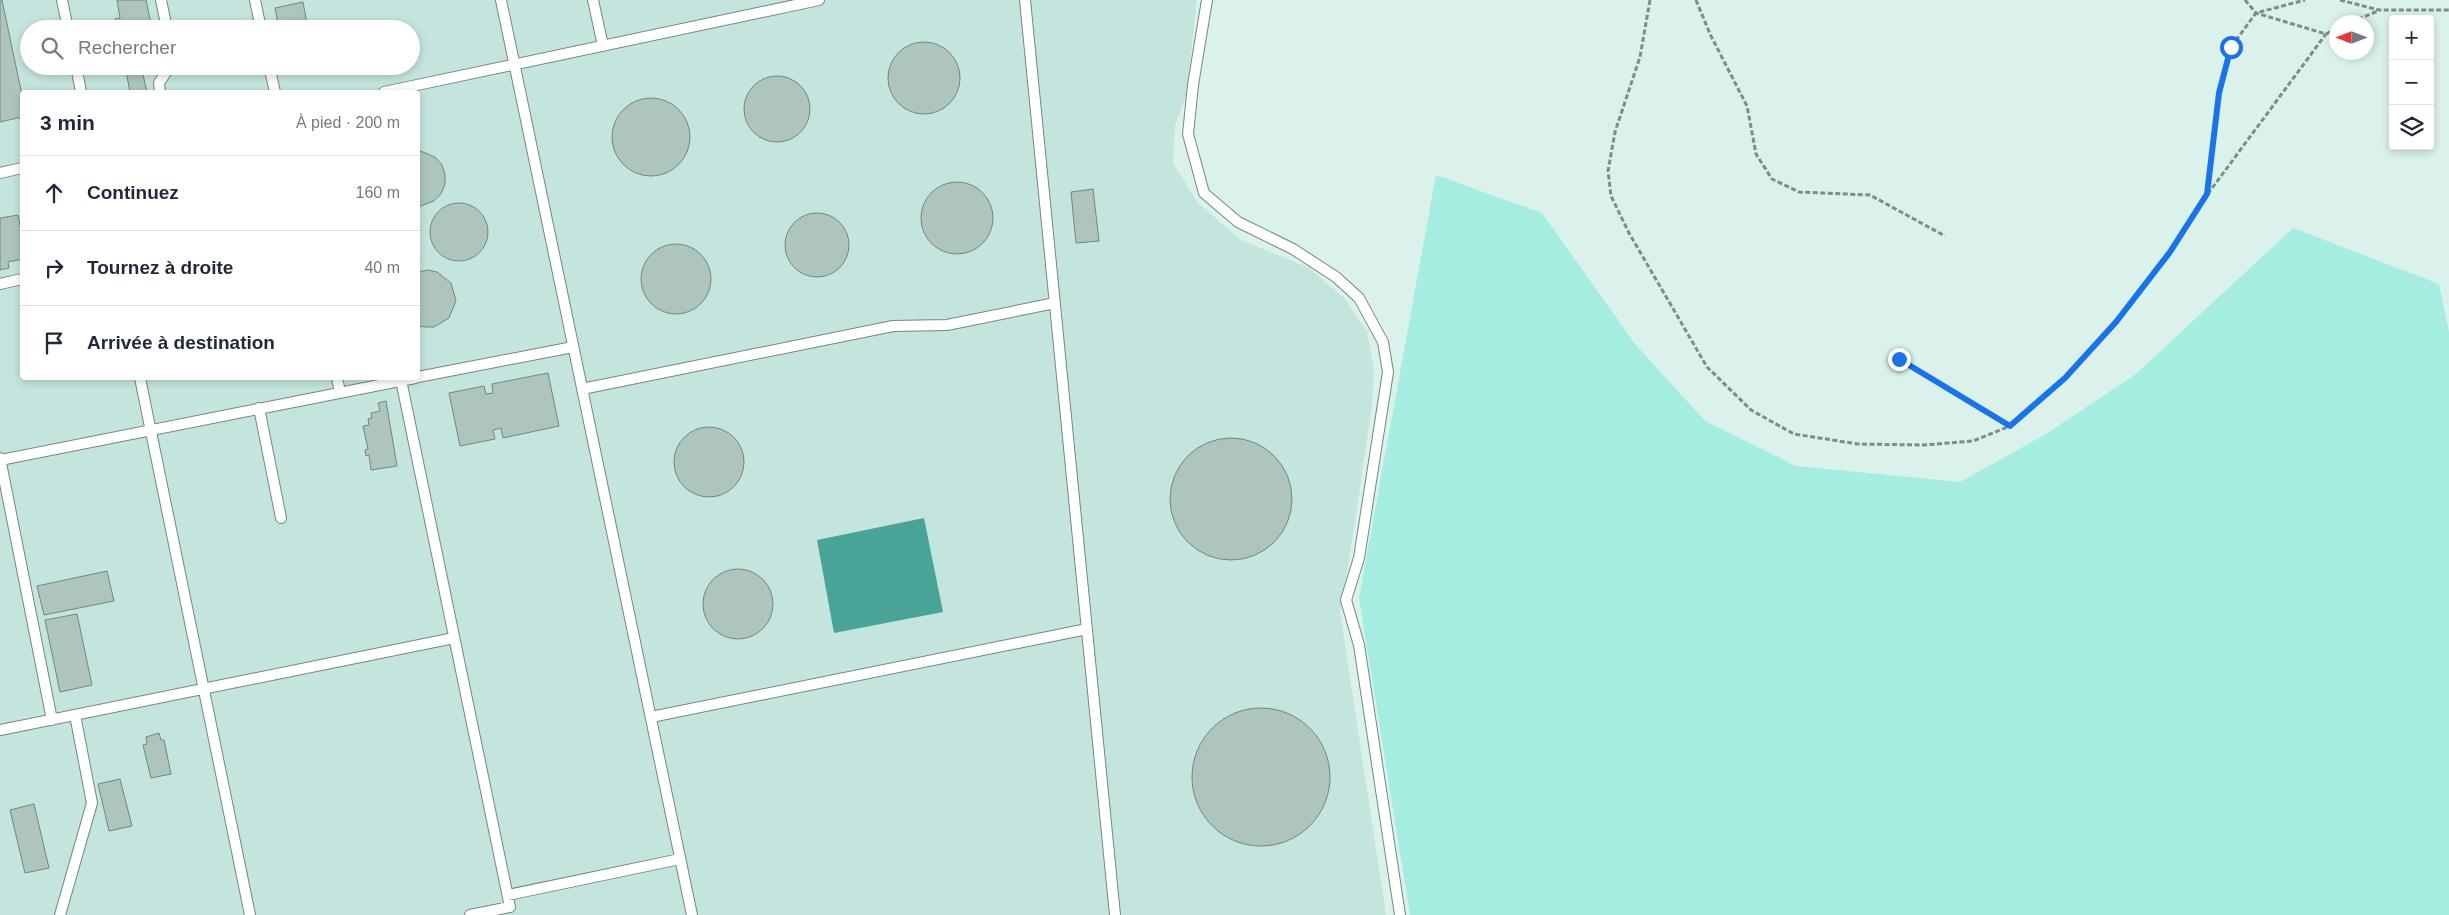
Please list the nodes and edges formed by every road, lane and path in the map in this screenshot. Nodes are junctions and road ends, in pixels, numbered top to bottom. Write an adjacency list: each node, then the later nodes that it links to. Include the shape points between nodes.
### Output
1 (62, 0): 18 (lane)
2 (161, 0): 19 (lane)
3 (255, 0): 20 (lane)
4 (501, 0): 24 (lane)
5 (593, 0): 23 (lane)
6 (819, 0): 23 (lane)
7 (1025, 0): 38 (lane)
8 (1207, 0): 66 (lane, via 1188,134 1204,193 1238,222 1292,249 1336,277 1359,298 1382,342 1388,372 1359,558 1346,600 1359,645)
9 (1650, 0): 48 (path, via 1640,57 1615,132 1608,171 1611,196 1706,367 1751,410 1794,434 1858,444 1924,445 1973,441)
10 (1696, 0): 35 (path, via 1748,106 1756,154 1772,179 1799,192 1870,194)
11 (2244, 0): 16 (path)
12 (2305, 0): 16 (path)
13 (2340, 0): 14 (path)
14 (2379, 10): 15 (path); 17 (path)
15 (2449, 10)
16 (2256, 13): 22 (path); 34 (path, via 2231,47 2219,93)
17 (2367, 15)
18 (66, 20)
19 (165, 20)
20 (259, 20)
21 (2329, 32): 22 (path)
22 (2326, 34): 34 (path)
23 (603, 46): 24 (lane)
24 (514, 65): 31 (lane); 39 (lane)
25 (78, 75): 28 (lane)
26 (164, 75): 29 (lane, via 159,83)
27 (271, 75): 30 (lane)
28 (81, 90)
29 (160, 90)
30 (274, 90)
31 (394, 90)
32 (20, 168): 33 (lane)
33 (0, 173)
34 (2207, 194): 48 (path, via 2170,252 2116,322 2065,378)
35 (1945, 236)
36 (20, 279): 37 (lane)
37 (0, 284)
38 (1055, 303): 45 (lane, via 947,325 893,326); 52 (lane)
39 (573, 347): 41 (lane); 45 (lane)
40 (1899, 359): 48 (path)
41 (420, 376)
42 (140, 380): 49 (lane)
43 (337, 380): 46 (lane)
44 (400, 380): 46 (lane); 53 (lane)
45 (582, 390): 56 (lane)
46 (340, 392): 47 (lane)
47 (259, 408): 49 (lane); 51 (lane)
48 (2010, 426)
49 (150, 429): 50 (lane); 54 (lane)
50 (0, 460): 57 (lane)
51 (281, 518)
52 (1087, 629): 56 (lane); 65 (lane)
53 (454, 638): 54 (lane); 60 (lane)
54 (203, 688): 55 (lane); 62 (lane)
55 (75, 715): 57 (lane); 61 (lane, via 92,804)
56 (651, 717): 59 (lane)
57 (52, 720): 58 (lane)
58 (0, 730)
59 (680, 859): 60 (lane); 64 (lane)
60 (508, 895): 63 (lane, via 510,907)
61 (60, 915)
62 (250, 915)
63 (470, 915)
64 (692, 915)
65 (1115, 915)
66 (1400, 915)

